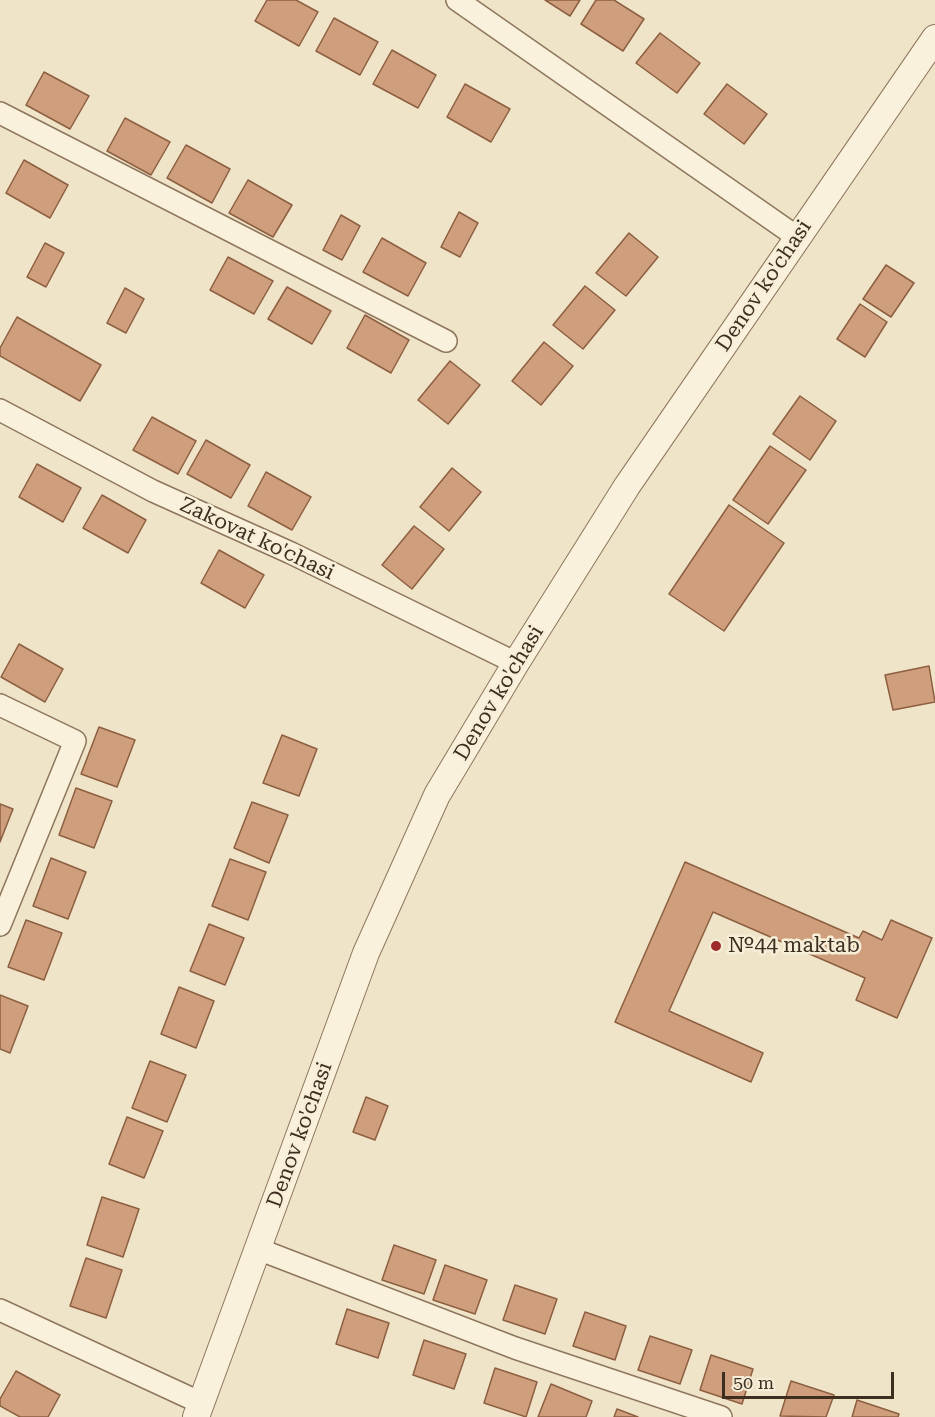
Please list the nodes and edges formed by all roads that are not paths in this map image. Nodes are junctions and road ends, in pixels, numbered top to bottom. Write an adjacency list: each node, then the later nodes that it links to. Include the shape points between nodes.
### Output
1 (457, 0): 4 (street)
2 (935, 38): 4 (street, Denov ko'chasi)
3 (0, 113): 5 (street)
4 (797, 237): 7 (street, Denov ko'chasi, via 627,486)
5 (446, 341)
6 (0, 410): 7 (street, Zakovat ko'chasi, via 153,491 291,553)
7 (516, 663): 10 (street, Denov ko'chasi, via 437,795 366,953)
8 (0, 705): 9 (street, via 75,741)
9 (0, 925)
10 (258, 1250): 12 (street, Denov ko'chasi); 13 (street, via 514,1348)
11 (0, 1310): 12 (street)
12 (199, 1410)
13 (721, 1417)

